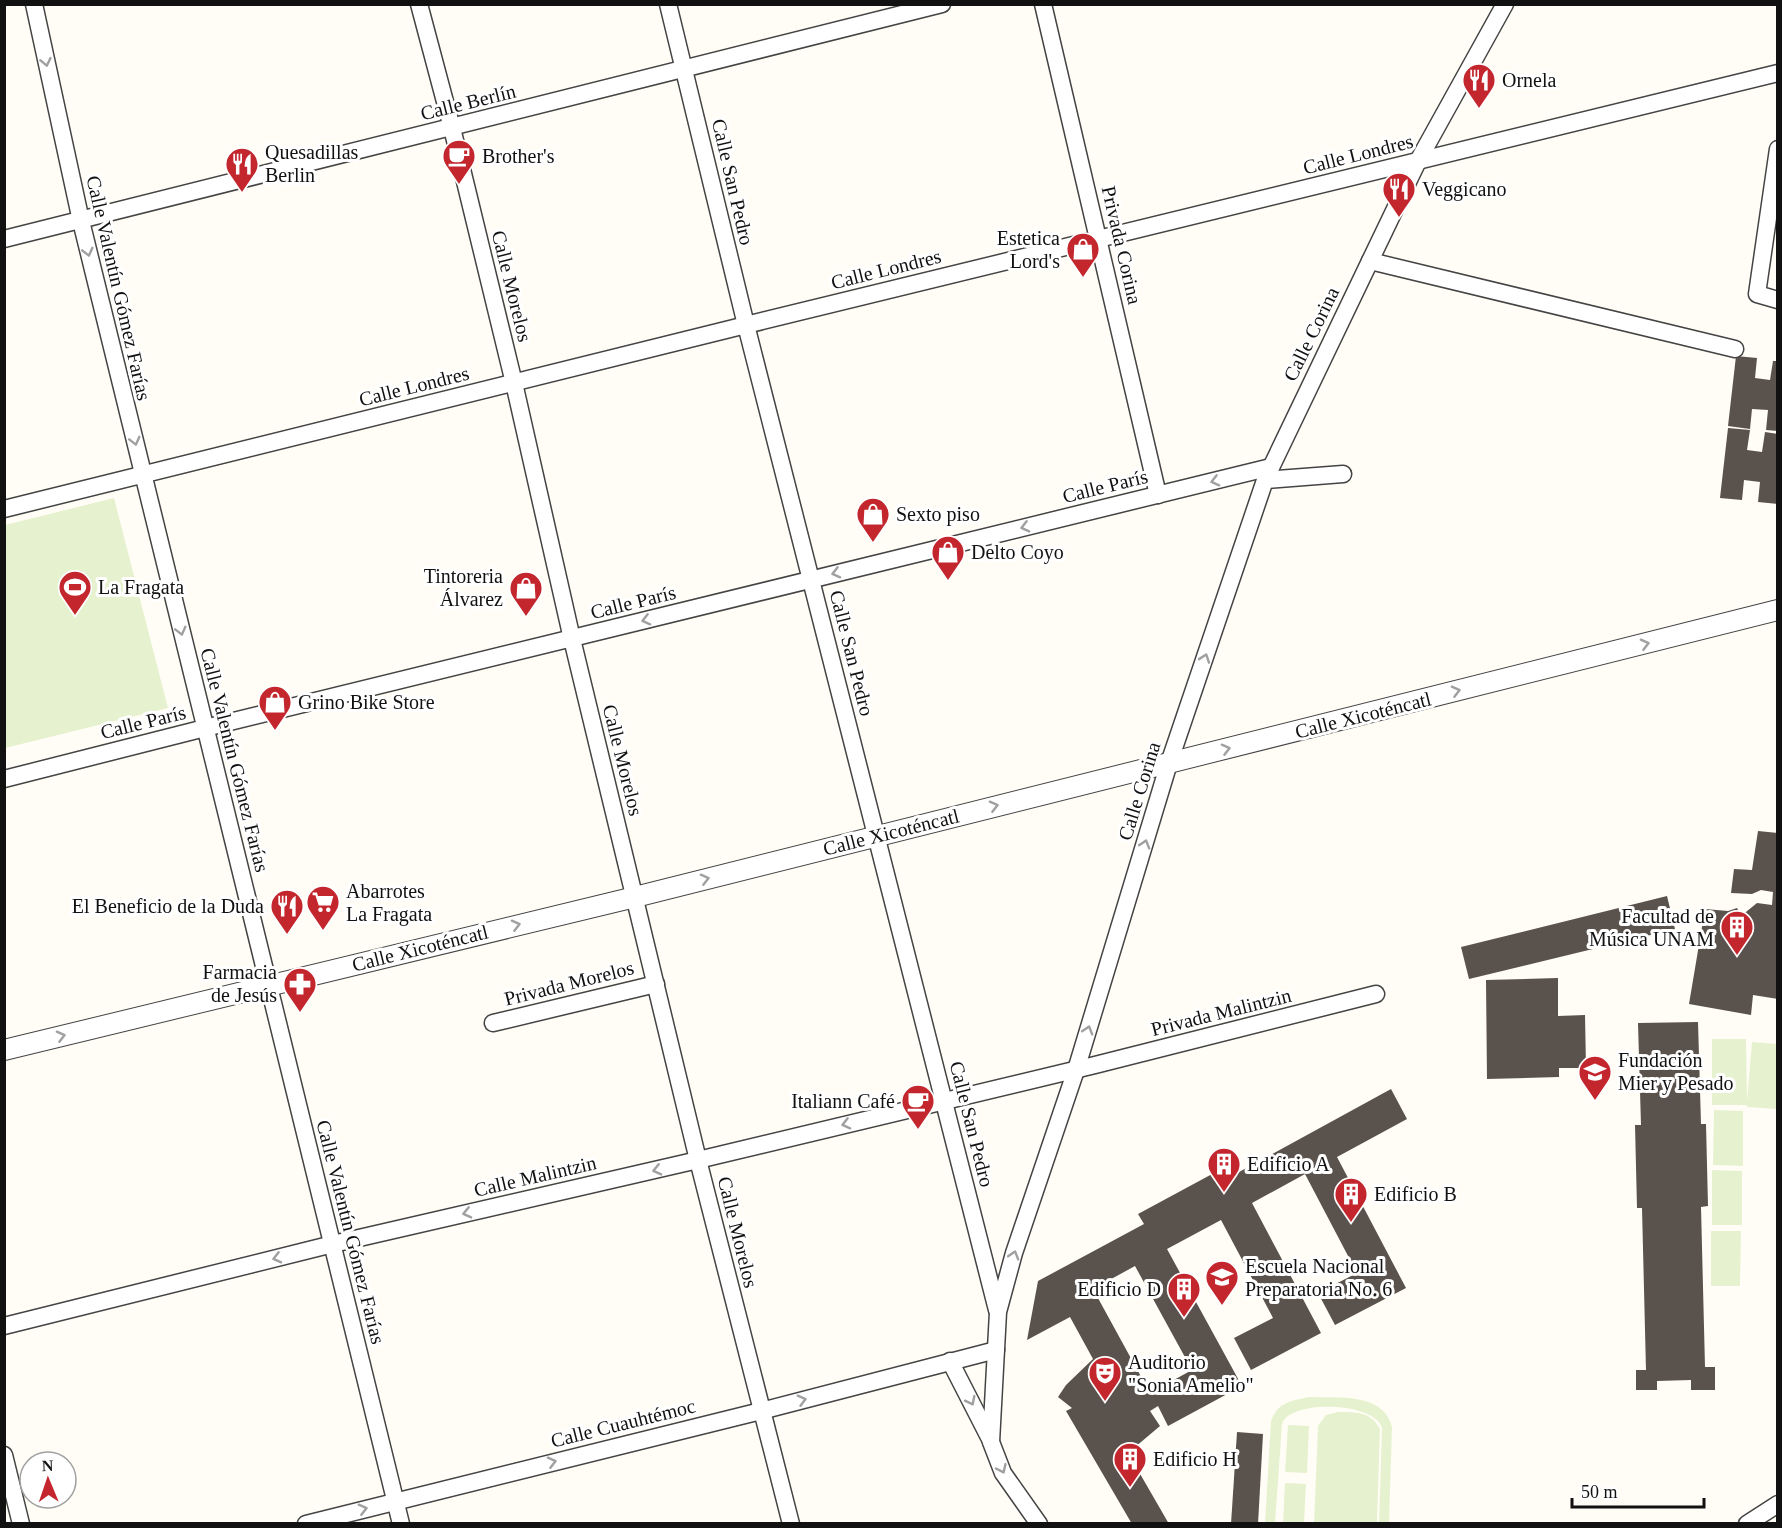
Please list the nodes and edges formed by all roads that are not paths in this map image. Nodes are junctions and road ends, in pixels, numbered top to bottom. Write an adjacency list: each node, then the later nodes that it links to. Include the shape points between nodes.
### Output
1 (34, 4): 12 (street, Calle Valentín Gómez Farías, one-way to 12)
2 (419, 4): 9 (street, Calle Morelos)
3 (668, 4): 7 (street, Calle San Pedro)
4 (942, 4): 7 (street, Calle Berlín)
5 (1043, 4): 14 (street, Privada Corina)
6 (1505, 4): 11 (street, Calle Corina)
7 (685, 70): 9 (street, Calle Berlín); 17 (street, Calle San Pedro)
8 (1778, 73): 11 (street, Calle Londres)
9 (452, 128): 12 (street, Calle Berlín); 19 (street, Calle Morelos)
10 (1778, 149): 16 (street, via 1757,294)
11 (1418, 161): 14 (street, Calle Londres); 15 (street, Calle Corina)
12 (81, 221): 13 (street, Calle Berlín); 22 (street, Calle Valentín Gómez Farías, one-way to 22)
13 (4, 239)
14 (1100, 239): 17 (street, Calle Londres); 23 (street, Privada Corina)
15 (1370, 261): 18 (street); 20 (street, Calle Corina)
16 (1778, 300)
17 (746, 325): 19 (street, Calle Londres); 25 (street, Calle San Pedro)
18 (1734, 349)
19 (514, 383): 22 (street, Calle Londres); 27 (street, Calle Morelos)
20 (1268, 473): 21 (street, Calle París); 23 (street, Calle París, one-way to 23); 29 (street, Calle Corina, one-way to 20)
21 (1343, 474)
22 (143, 475): 24 (street, Calle Londres); 28 (street, Calle Valentín Gómez Farías, one-way to 28)
23 (1158, 495): 25 (street, Calle París, one-way to 25)
24 (4, 509)
25 (812, 579): 27 (street, Calle París, one-way to 27); 31 (street, Calle San Pedro)
26 (1778, 610): 29 (street, Calle Xicoténcatl, one-way to 26)
27 (572, 639): 28 (street, Calle París); 32 (street, Calle Morelos)
28 (205, 728): 30 (street, Calle París); 33 (street, Calle Valentín Gómez Farías)
29 (1169, 763): 31 (street, Calle Xicoténcatl, one-way to 29); 38 (street, Calle Corina, one-way to 29)
30 (4, 779)
31 (876, 835): 32 (street, Calle Xicoténcatl, one-way to 31); 39 (street, Calle San Pedro)
32 (635, 897): 33 (street, Calle Xicoténcatl, one-way to 32); 34 (street, Calle Morelos)
33 (270, 984): 37 (street, Calle Xicoténcatl, one-way to 33); 41 (street, Calle Valentín Gómez Farías)
34 (656, 984): 36 (street, Privada Morelos); 40 (street, Calle Morelos)
35 (1376, 994): 38 (street, Privada Malintzin)
36 (493, 1023)
37 (4, 1050)
38 (1076, 1070): 39 (street, Calle Malintzin); 42 (street, Calle Corina, one-way to 38)
39 (944, 1100): 40 (street, Calle Malintzin, one-way to 40); 42 (street, Calle San Pedro)
40 (698, 1160): 41 (street, Calle Malintzin, one-way to 41); 46 (street, Calle Morelos)
41 (333, 1244): 43 (street, Calle Malintzin, one-way to 43); 49 (street, Calle Valentín Gómez Farías)
42 (998, 1312): 44 (street, Calle Corina)
43 (4, 1326)
44 (996, 1350): 45 (street, Calle Cuauhtémoc); 47 (street)
45 (950, 1361): 46 (street, Calle Cuauhtémoc, one-way to 45); 47 (street, one-way to 47)
46 (761, 1411): 49 (street, Calle Cuauhtémoc, one-way to 46); 54 (street, Calle Morelos)
47 (991, 1442): 55 (street, one-way to 55, via 1003,1473)
48 (4, 1455): 51 (street)
49 (395, 1501): 52 (street, Calle Cuauhtémoc, one-way to 49); 53 (street, Calle Valentín Gómez Farías)
50 (1778, 1504): 56 (street)
51 (21, 1524)
52 (306, 1524)
53 (401, 1524)
54 (791, 1524)
55 (1039, 1524)
56 (1747, 1524)

